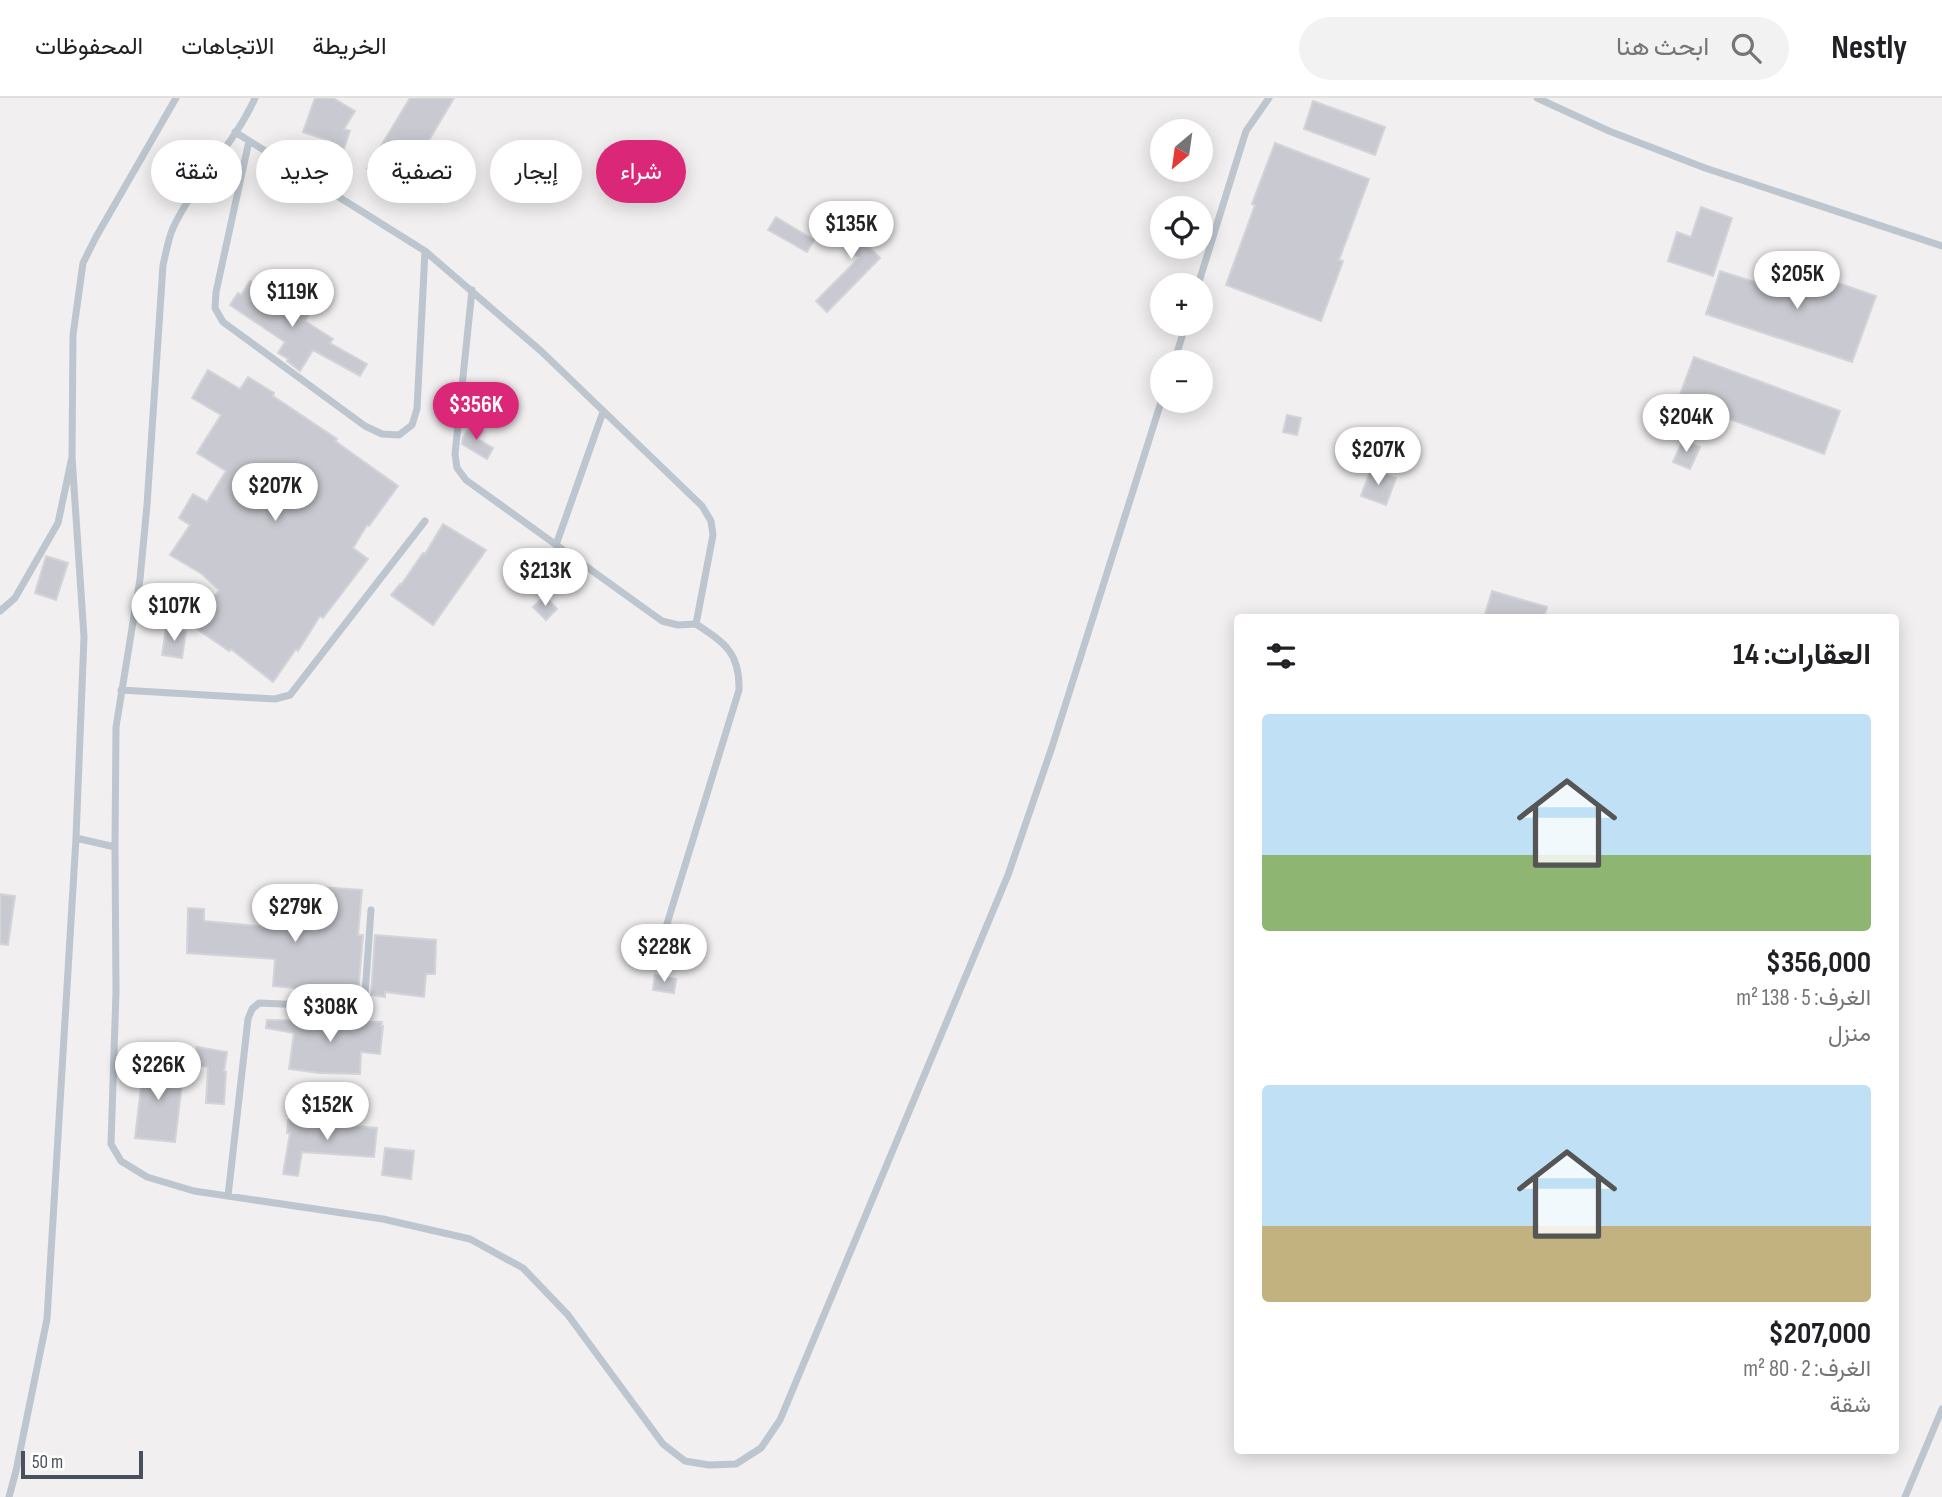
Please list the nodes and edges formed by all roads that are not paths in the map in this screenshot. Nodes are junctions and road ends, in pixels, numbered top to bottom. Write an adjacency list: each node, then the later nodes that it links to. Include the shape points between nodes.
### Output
1 (176, 98): 13 (lane, via 83,263 73,335)
2 (255, 98): 5 (lane)
3 (1269, 98): 9 (lane, via 1246,131)
4 (1536, 98): 7 (lane, via 1704,168)
5 (235, 132): 6 (lane); 18 (lane, via 172,230 163,265 140,579)
6 (249, 141): 8 (lane); 8 (lane, via 215,308 223,322 382,434 399,435 412,425 417,409)
7 (1942, 246)
8 (425, 251): 10 (lane)
9 (1202, 273)
10 (472, 290): 11 (lane); 15 (lane, via 457,468 466,480)
11 (603, 412): 15 (lane); 17 (lane, via 702,506 711,521 713,535)
12 (1158, 413): 23 (lane, via 1008,875 780,1420 761,1448 736,1464 685,1461 663,1444 568,1315 523,1268 470,1239 383,1219)
13 (72, 457): 16 (lane, via 58,523 15,598); 19 (lane, via 84,637)
14 (425, 521): 18 (lane, via 290,695 275,699)
15 (556, 545): 17 (lane, via 662,621)
16 (0, 611)
17 (696, 624): 22 (lane, via 725,643 737,663 739,690)
18 (121, 690): 20 (lane, via 116,727)
19 (76, 838): 20 (lane); 25 (lane, via 47,1319)
20 (115, 847): 23 (lane, via 111,1144 121,1161 147,1177)
21 (371, 910): 23 (lane, via 365,994 360,1002 352,1007 259,1003 252,1009)
22 (658, 953)
23 (228, 1196)
24 (1942, 1409): 26 (lane)
25 (9, 1497)
26 (1905, 1497)

